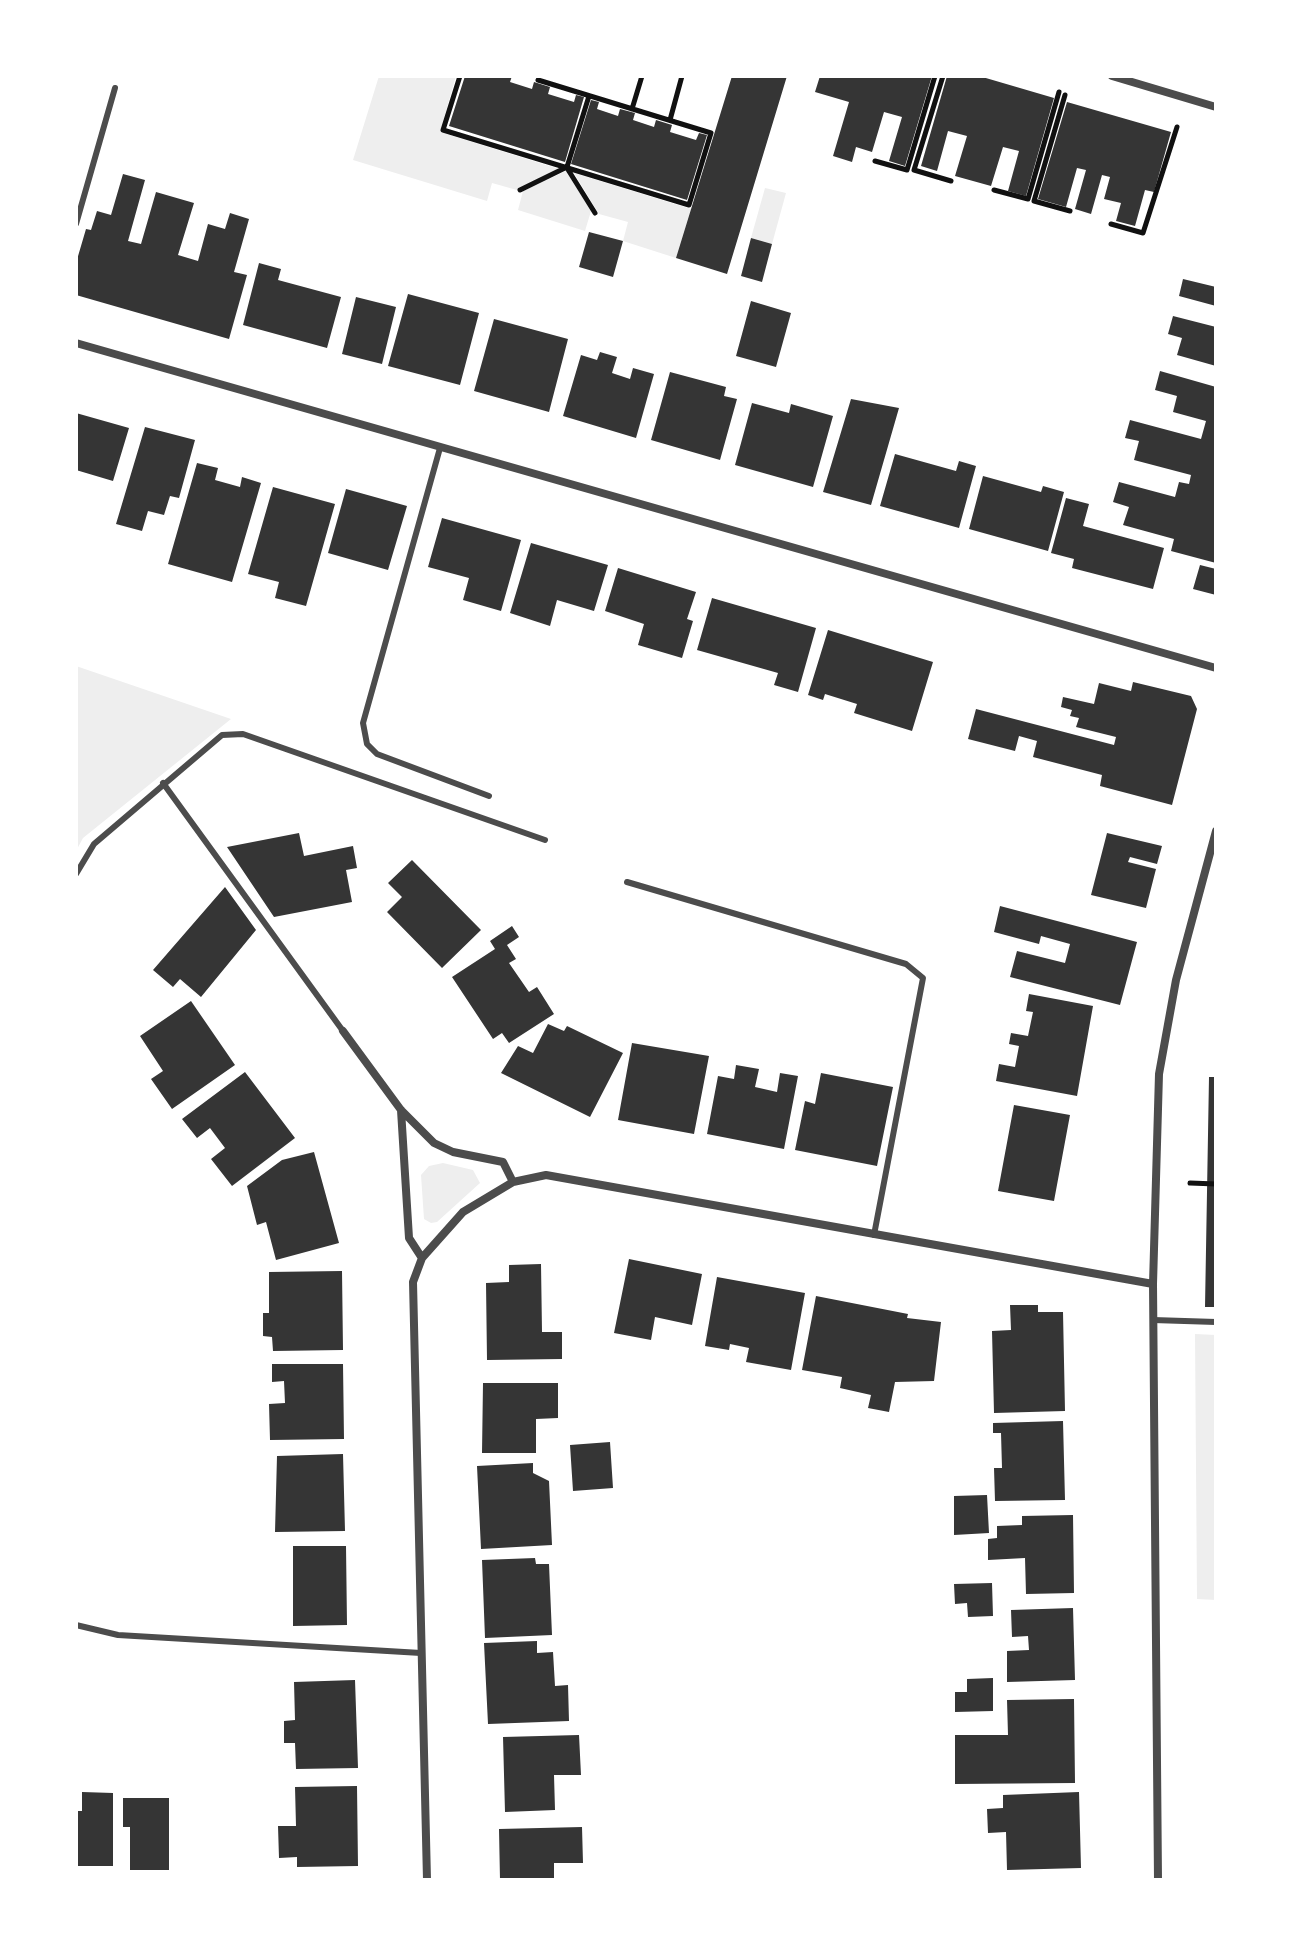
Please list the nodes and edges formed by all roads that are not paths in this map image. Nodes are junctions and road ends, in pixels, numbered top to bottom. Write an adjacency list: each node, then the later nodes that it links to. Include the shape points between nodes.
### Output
1 (1112, 76): 3 (street)
2 (115, 88): 4 (lane)
3 (1216, 107)
4 (76, 224)
5 (76, 343): 6 (street)
6 (440, 448): 7 (street); 9 (lane, via 363,723 367,744 377,754)
7 (1216, 668)
8 (163, 783): 11 (lane, via 222,735 243,734); 12 (lane, via 94,844); 14 (lane)
9 (489, 796)
10 (1216, 831): 19 (street, via 1176,980 1159,1074)
11 (545, 840)
12 (76, 874)
13 (627, 882): 17 (lane, via 906,964 923,978)
14 (343, 1031): 15 (street)
15 (401, 1110): 16 (street, via 434,1143 503,1162); 18 (street, via 409,1238)
16 (513, 1182): 17 (street, via 546,1175); 18 (street, via 463,1212)
17 (874, 1235): 19 (street)
18 (422, 1258): 23 (street, via 413,1282)
19 (1153, 1284): 20 (street)
20 (1153, 1320): 21 (lane); 25 (street)
21 (1216, 1322)
22 (76, 1625): 23 (lane, via 118,1635)
23 (421, 1653): 24 (street)
24 (427, 1880)
25 (1158, 1880)

